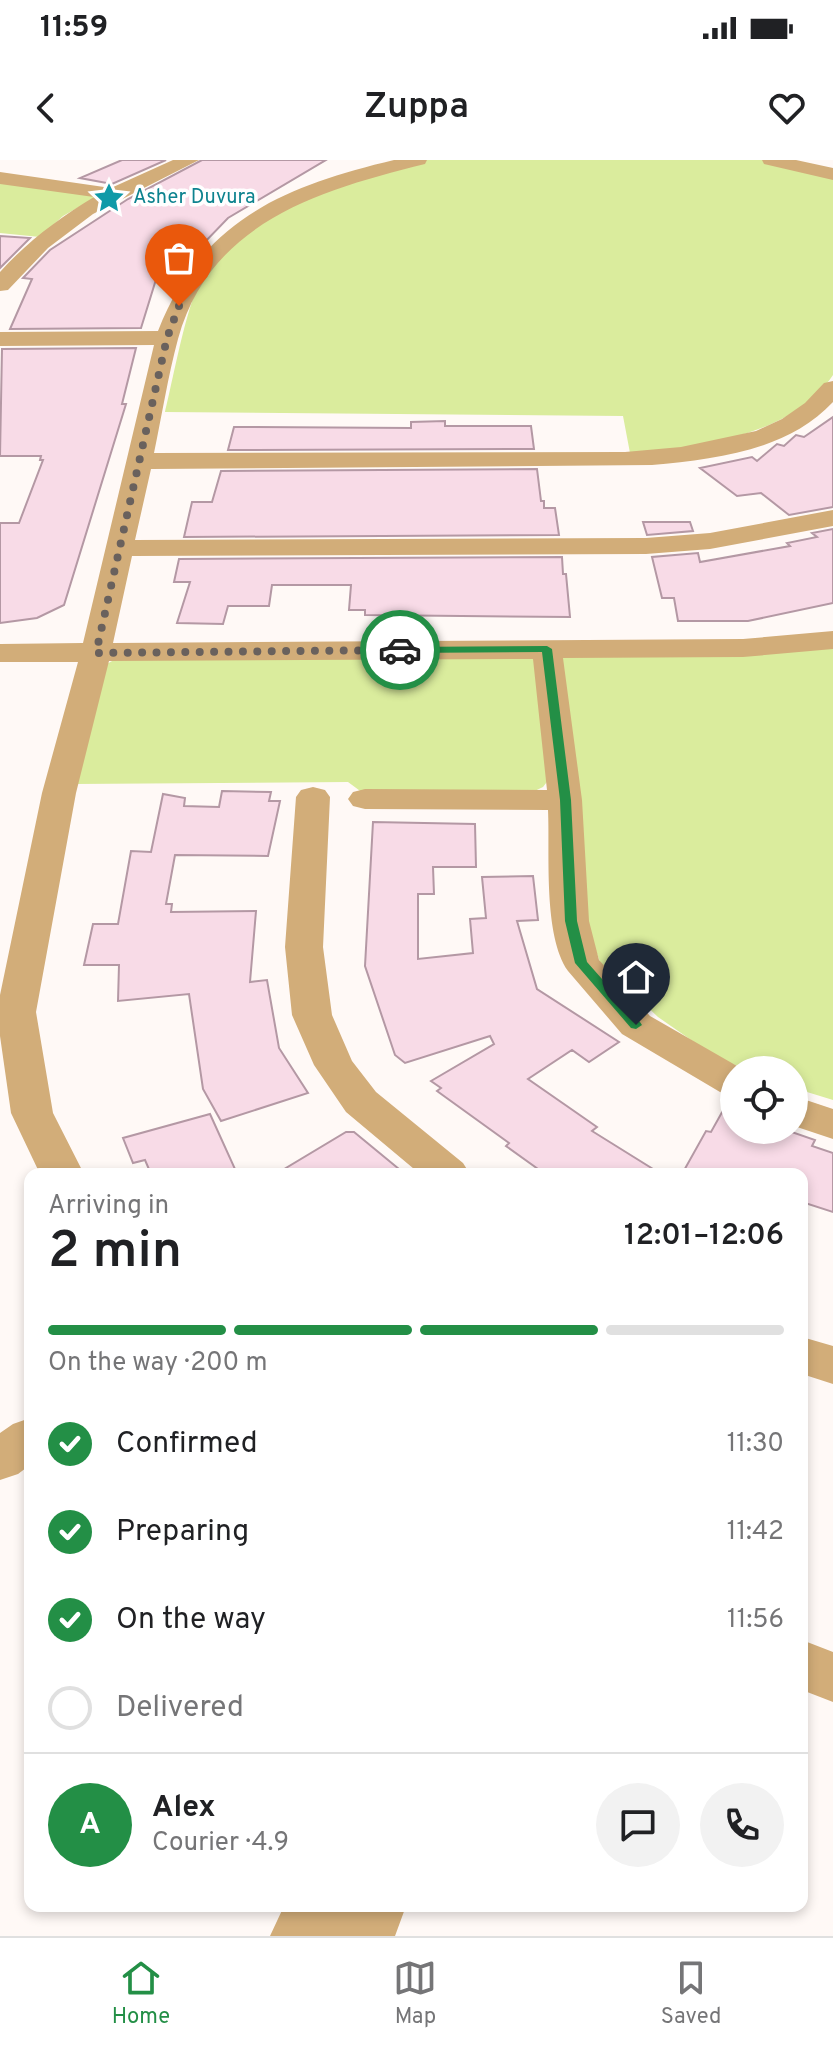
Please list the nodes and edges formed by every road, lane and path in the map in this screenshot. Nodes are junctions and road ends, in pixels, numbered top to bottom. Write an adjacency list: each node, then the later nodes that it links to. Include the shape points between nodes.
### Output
1 (190, 160): 6 (street)
2 (418, 160): 8 (street, via 300,196 231,237 202,266)
3 (771, 160): 4 (street)
4 (833, 174)
5 (0, 178): 6 (street)
6 (112, 194): 7 (street, via 72,218)
7 (0, 285)
8 (167, 338): 9 (street); 11 (street)
9 (0, 339)
10 (833, 388): 11 (street, via 805,418 741,444 692,455 625,460)
11 (140, 461): 13 (street)
12 (833, 518): 13 (street, via 710,541 646,546)
13 (119, 548): 17 (street)
14 (833, 640): 15 (street, via 743,648)
15 (547, 649): 17 (street); 20 (street)
16 (0, 653): 17 (street)
17 (96, 653): 23 (street, via 59,793 16,1012)
18 (313, 797): 26 (street, via 304,947 312,1015 334,1065 361,1102)
19 (365, 799): 20 (street)
20 (565, 800): 21 (street, via 571,921 581,963 636,1025)
21 (720, 1074)
22 (808, 1115): 24 (street)
23 (16, 1119): 25 (street)
24 (833, 1125)
25 (57, 1168)
26 (441, 1168)
27 (808, 1357): 28 (street)
28 (833, 1365)
29 (24, 1442): 30 (street)
30 (0, 1460)
31 (808, 1667): 32 (street)
32 (833, 1677)
33 (313, 1912): 35 (street)
34 (374, 1912): 36 (street)
35 (301, 1936)
36 (364, 1936)

